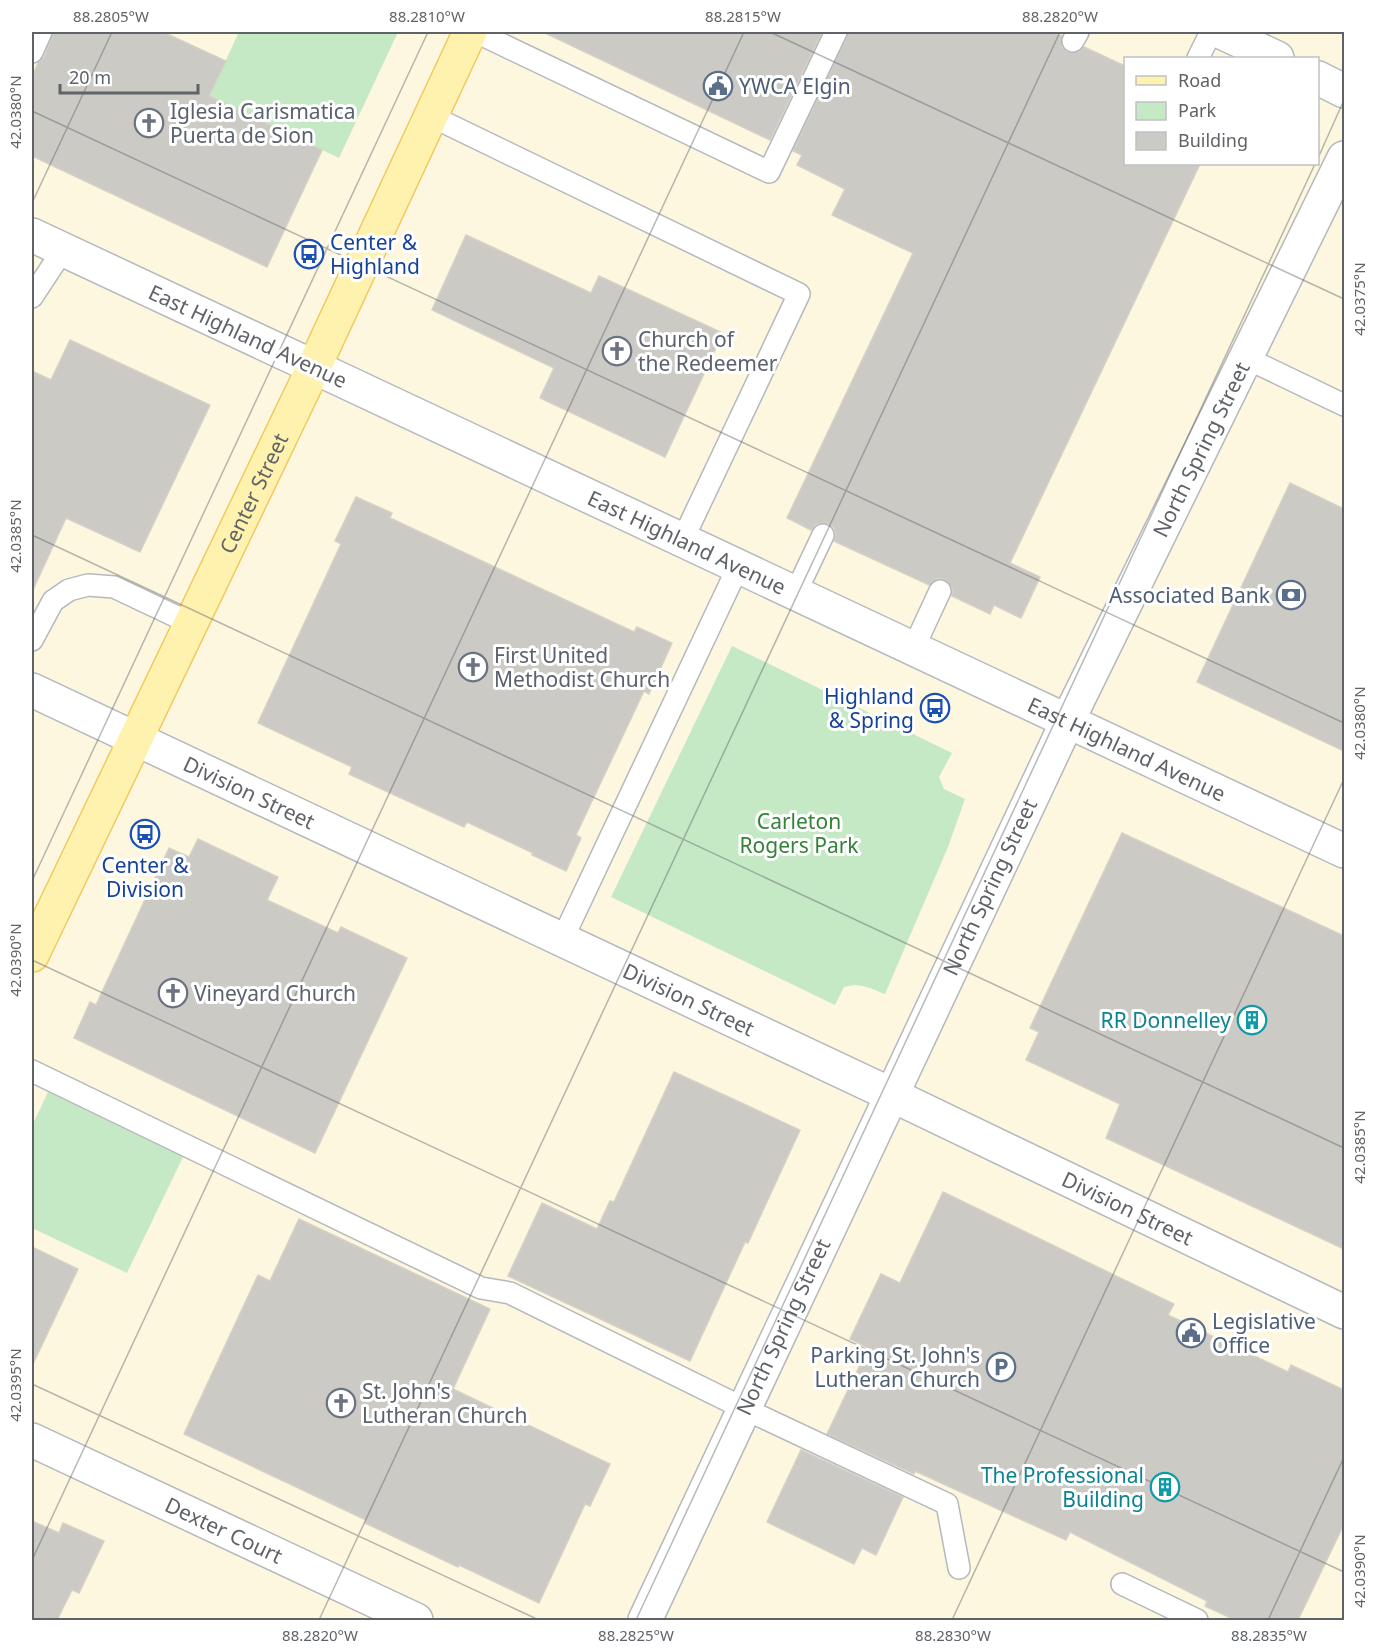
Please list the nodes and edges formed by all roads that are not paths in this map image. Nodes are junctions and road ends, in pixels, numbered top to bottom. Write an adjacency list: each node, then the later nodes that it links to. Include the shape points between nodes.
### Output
1 (41, 32): 7 (lane)
2 (470, 32): 12 (main road, Center Street)
3 (476, 32): 4 (lane, via 769,171)
4 (836, 32)
5 (1211, 32): 8 (lane)
6 (1221, 32): 9 (street)
7 (32, 52)
8 (1198, 57)
9 (1275, 57)
10 (1319, 79): 11 (street)
11 (1344, 91)
12 (431, 116): 18 (main road, Center Street); 21 (lane, via 799,294)
13 (1344, 158): 17 (street, North Spring Street)
14 (32, 235): 15 (street, East Highland Avenue)
15 (63, 250): 16 (lane); 18 (street, East Highland Avenue)
16 (32, 297)
17 (1246, 358): 19 (lane); 29 (street, North Spring Street)
18 (314, 367): 21 (street, East Highland Avenue); 25 (main road, Center Street)
19 (1344, 405)
20 (823, 535): 24 (lane)
21 (683, 539): 22 (street, East Highland Avenue)
22 (739, 565): 24 (street, East Highland Avenue); 32 (lane)
23 (940, 591): 27 (lane)
24 (796, 592): 27 (street, East Highland Avenue)
25 (192, 624): 26 (lane, via 114,587 88,585 69,590 53,601); 30 (main road, Center Street)
26 (32, 640)
27 (914, 647): 29 (street, East Highland Avenue)
28 (32, 690): 30 (street, Division Street)
29 (1068, 720): 31 (street, East Highland Avenue); 35 (street, North Spring Street)
30 (135, 738): 32 (street, Division Street); 33 (main road, Center Street)
31 (1344, 851)
32 (562, 940): 35 (street, Division Street)
33 (32, 955)
34 (32, 1071): 37 (lane, via 481,1288 510,1293)
35 (892, 1095): 36 (street, Division Street); 37 (street, North Spring Street)
36 (1344, 1312)
37 (745, 1409): 39 (lane, via 947,1504); 42 (street, North Spring Street)
38 (32, 1440): 41 (street, Dexter Court)
39 (959, 1568)
40 (1122, 1584): 43 (lane)
41 (416, 1620)
42 (645, 1620)
43 (1197, 1620)

